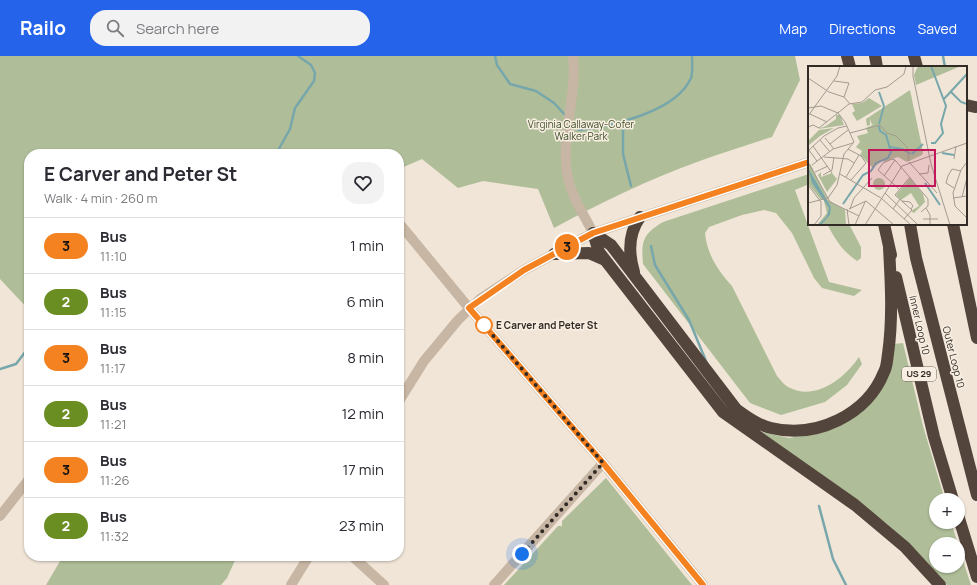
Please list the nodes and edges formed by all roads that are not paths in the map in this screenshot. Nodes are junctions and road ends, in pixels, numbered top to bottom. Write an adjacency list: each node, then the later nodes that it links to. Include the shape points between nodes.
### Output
1 (573, 56): 14 (street, via 573,87 566,160 570,187)
2 (847, 56): 5 (highway)
3 (875, 56): 6 (highway)
4 (914, 56): 7 (highway)
5 (850, 66)
6 (877, 66)
7 (917, 66)
8 (808, 162): 9 (street)
9 (640, 217): 14 (street); 18 (highway, via 634,226 629,243 630,260)
10 (884, 225): 15 (highway, Inner Loop 10 / US 29)
11 (910, 225): 25 (highway, Outer Loop 10 / US 29, via 916,258)
12 (953, 225): 20 (highway)
13 (404, 229): 19 (street)
14 (593, 233): 16 (street); 17 (highway, via 599,252); 18 (highway, via 611,245)
15 (889, 248): 18 (highway, via 892,300 885,371 872,395 850,414 823,427 799,430 771,428 750,419 736,409); 24 (highway, Inner Loop 10 / US 29, via 934,437)
16 (554, 254): 17 (highway, via 589,253); 19 (street, via 503,284)
17 (605, 260): 35 (highway, via 722,412 855,506 905,547)
18 (636, 279)
19 (469, 308): 21 (street, via 436,345); 22 (street)
20 (977, 338)
21 (404, 393)
22 (603, 463): 33 (street); 34 (street)
23 (24, 485): 26 (street)
24 (952, 493)
25 (977, 495)
26 (0, 516)
27 (962, 529): 30 (highway)
28 (306, 561): 31 (street)
29 (358, 561): 32 (street)
30 (977, 577)
31 (291, 585)
32 (384, 585)
33 (494, 585)
34 (703, 585)
35 (940, 585)

